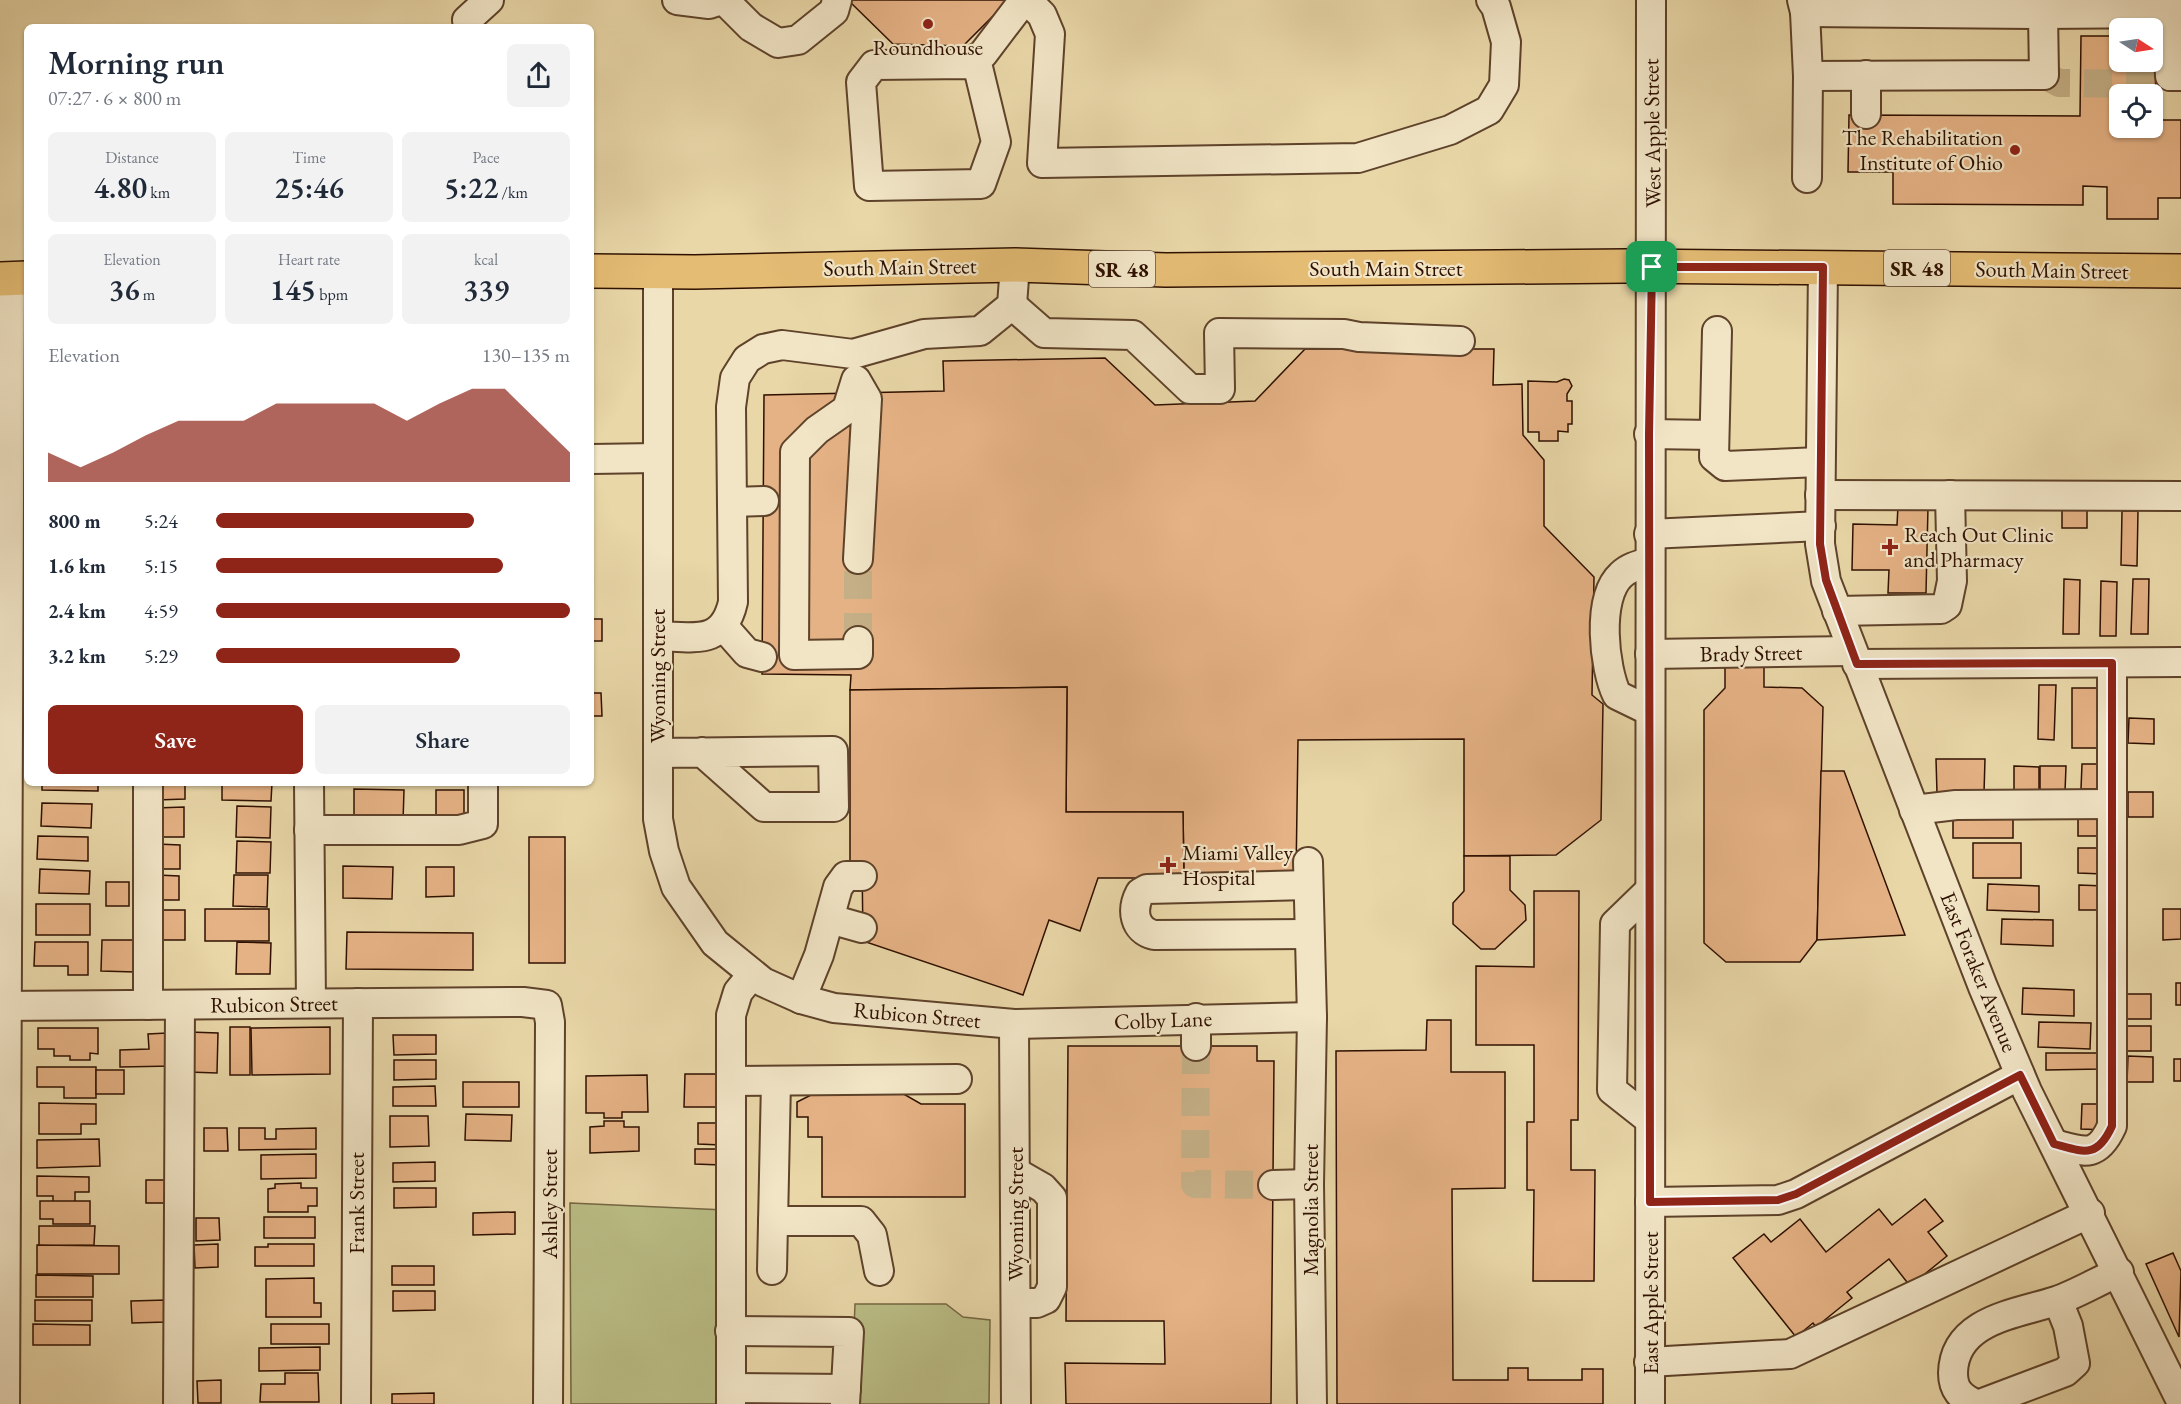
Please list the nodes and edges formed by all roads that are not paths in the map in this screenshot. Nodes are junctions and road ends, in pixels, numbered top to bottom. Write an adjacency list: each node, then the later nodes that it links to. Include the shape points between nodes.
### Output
1 (489, 0): 11 (street)
2 (676, 0): 3 (street, via 709,4)
3 (722, 0): 4 (street, via 751,27 778,43 798,40 834,11)
4 (837, 0)
5 (1026, 0): 6 (street, via 1042,15 1050,34 1042,163 1358,158 1450,130 1489,110 1504,85 1506,42); 12 (street)
6 (1491, 0)
7 (1651, 0): 19 (street, West Apple Street)
8 (1804, 6): 9 (street); 13 (street)
9 (2043, 7): 10 (street); 14 (street, via 2044,75)
10 (2172, 9): 15 (street, via 2170,76)
11 (463, 24)
12 (976, 59): 12 (street, via 968,64 874,65 861,82 869,186 981,184 996,142)
13 (1808, 75): 14 (street); 17 (street)
14 (1866, 75): 16 (street)
15 (2181, 76)
16 (1866, 114)
17 (1806, 178)
18 (1015, 266): 19 (main road, South Main Street / SR 48, via 1166,270); 22 (main road, South Main Street / SR 48); 25 (street)
19 (1652, 267): 20 (main road, South Main Street / SR 48); 29 (street, East Apple Street)
20 (1823, 267): 23 (main road, South Main Street / SR 48); 33 (street, East Foraker Avenue)
21 (594, 271): 22 (main road, South Main Street / SR 48)
22 (658, 271): 31 (street, Wyoming Street)
23 (2181, 271)
24 (12, 278): 34 (street)
25 (1012, 305): 27 (street, via 1044,333 1133,335 1190,389 1220,389 1220,333 1344,334 1359,338); 28 (street, via 980,331 924,334)
26 (1717, 331): 30 (street)
27 (1460, 341)
28 (855, 367): 39 (street, via 782,345 763,349 747,359 735,378 731,407); 42 (street, via 867,399); 46 (street, via 847,410 817,430 795,452 794,655 858,654)
29 (1649, 434): 30 (street); 41 (street, East Apple Street)
30 (1714, 435): 33 (street, via 1714,457 1725,466)
31 (656, 458): 32 (street); 45 (street, Wyoming Street)
32 (594, 459)
33 (1820, 462): 35 (street, East Foraker Avenue)
34 (4, 477): 73 (street)
35 (1820, 495): 36 (street); 40 (street, East Foraker Avenue)
36 (1950, 495): 37 (street); 43 (street, via 1952,581 1947,605 1941,609)
37 (2181, 496)
38 (764, 501): 39 (street)
39 (732, 502): 44 (street, via 733,602)
40 (1821, 526): 41 (street); 43 (street, East Foraker Avenue, via 1826,580)
41 (1650, 548): 47 (street, East Apple Street); 52 (street, via 1619,576 1607,603 1606,629 1608,669 1617,695)
42 (858, 559)
43 (1837, 610): 49 (street, East Foraker Avenue)
44 (724, 627): 45 (street, via 705,637); 48 (street, via 747,653)
45 (658, 636): 54 (street, Wyoming Street)
46 (858, 641)
47 (1650, 654): 49 (street, Brady Street); 52 (street, East Apple Street)
48 (762, 657)
49 (1854, 658): 51 (street, Brady Street); 59 (street, East Foraker Avenue)
50 (2181, 662): 51 (street, Brady Street)
51 (2112, 663): 58 (street)
52 (1650, 711): 62 (street, East Apple Street)
53 (702, 752): 54 (street)
54 (658, 753): 66 (street, Wyoming Street, via 658,819 676,886 715,943)
55 (148, 786): 70 (street)
56 (309, 786): 60 (street)
57 (483, 786): 60 (street, via 483,824 459,830)
58 (2112, 804): 59 (street, via 1956,805); 83 (street, via 2112,1126 2104,1143 2093,1150 2082,1152)
59 (1914, 810): 78 (street, East Foraker Avenue)
60 (309, 830): 68 (street)
61 (862, 876): 63 (street, via 846,876 841,881)
62 (1650, 890): 82 (street, East Apple Street); 82 (street, via 1615,924 1612,1090)
63 (830, 919): 64 (street); 67 (street)
64 (862, 928)
65 (1308, 934): 65 (street, Magnolia Street, via 1154,935 1143,932 1138,925 1135,903 1140,893 1147,890 1308,874); 74 (street, Magnolia Street)
66 (752, 975): 67 (street, Wyoming Street); 80 (street, via 738,992 731,1016)
67 (811, 1002): 76 (street, Rubicon Street)
68 (310, 1003): 69 (street, Rubicon Street); 71 (street, Rubicon Street)
69 (358, 1003): 72 (street, Rubicon Street); 100 (street, Frank Street)
70 (148, 1005): 71 (street, Rubicon Street); 73 (street, Rubicon Street)
71 (180, 1005): 99 (street)
72 (547, 1005): 101 (street, Ashley Street)
73 (2, 1006): 98 (street)
74 (1312, 1017): 75 (street, Colby Lane); 84 (street, Magnolia Street)
75 (1196, 1018): 76 (street, Colby Lane); 77 (street)
76 (1014, 1024): 102 (street, Wyoming Street)
77 (1196, 1046)
78 (2020, 1075): 83 (street, East Foraker Avenue); 86 (street, via 1787,1197)
79 (957, 1079): 81 (street)
80 (731, 1081): 81 (street); 93 (street)
81 (776, 1081): 88 (street)
82 (1650, 1120): 86 (street, East Apple Street)
83 (2054, 1144): 87 (street, East Foraker Avenue)
84 (1310, 1184): 85 (street); 103 (street, Magnolia Street)
85 (1273, 1185)
86 (1650, 1202): 94 (street, East Apple Street)
87 (2090, 1213): 91 (street, East Foraker Avenue); 94 (street, via 1790,1354)
88 (773, 1221): 89 (street); 90 (street, via 861,1221 872,1236)
89 (772, 1270)
90 (879, 1271)
91 (2118, 1272): 92 (street); 97 (street, East Foraker Avenue)
92 (2058, 1300): 105 (street, via 2004,1314 1964,1338 1953,1358 1953,1383 1961,1397); 106 (street, via 2075,1363 2065,1372)
93 (730, 1331): 95 (street); 96 (street, via 849,1332)
94 (1649, 1362): 104 (street, East Apple Street)
95 (731, 1396): 96 (street)
96 (846, 1397)
97 (2181, 1401)
98 (4, 1404)
99 (178, 1404)
100 (356, 1404)
101 (548, 1404)
102 (1016, 1404)
103 (1312, 1404)
104 (1650, 1404)
105 (1975, 1404)
106 (1980, 1404)

